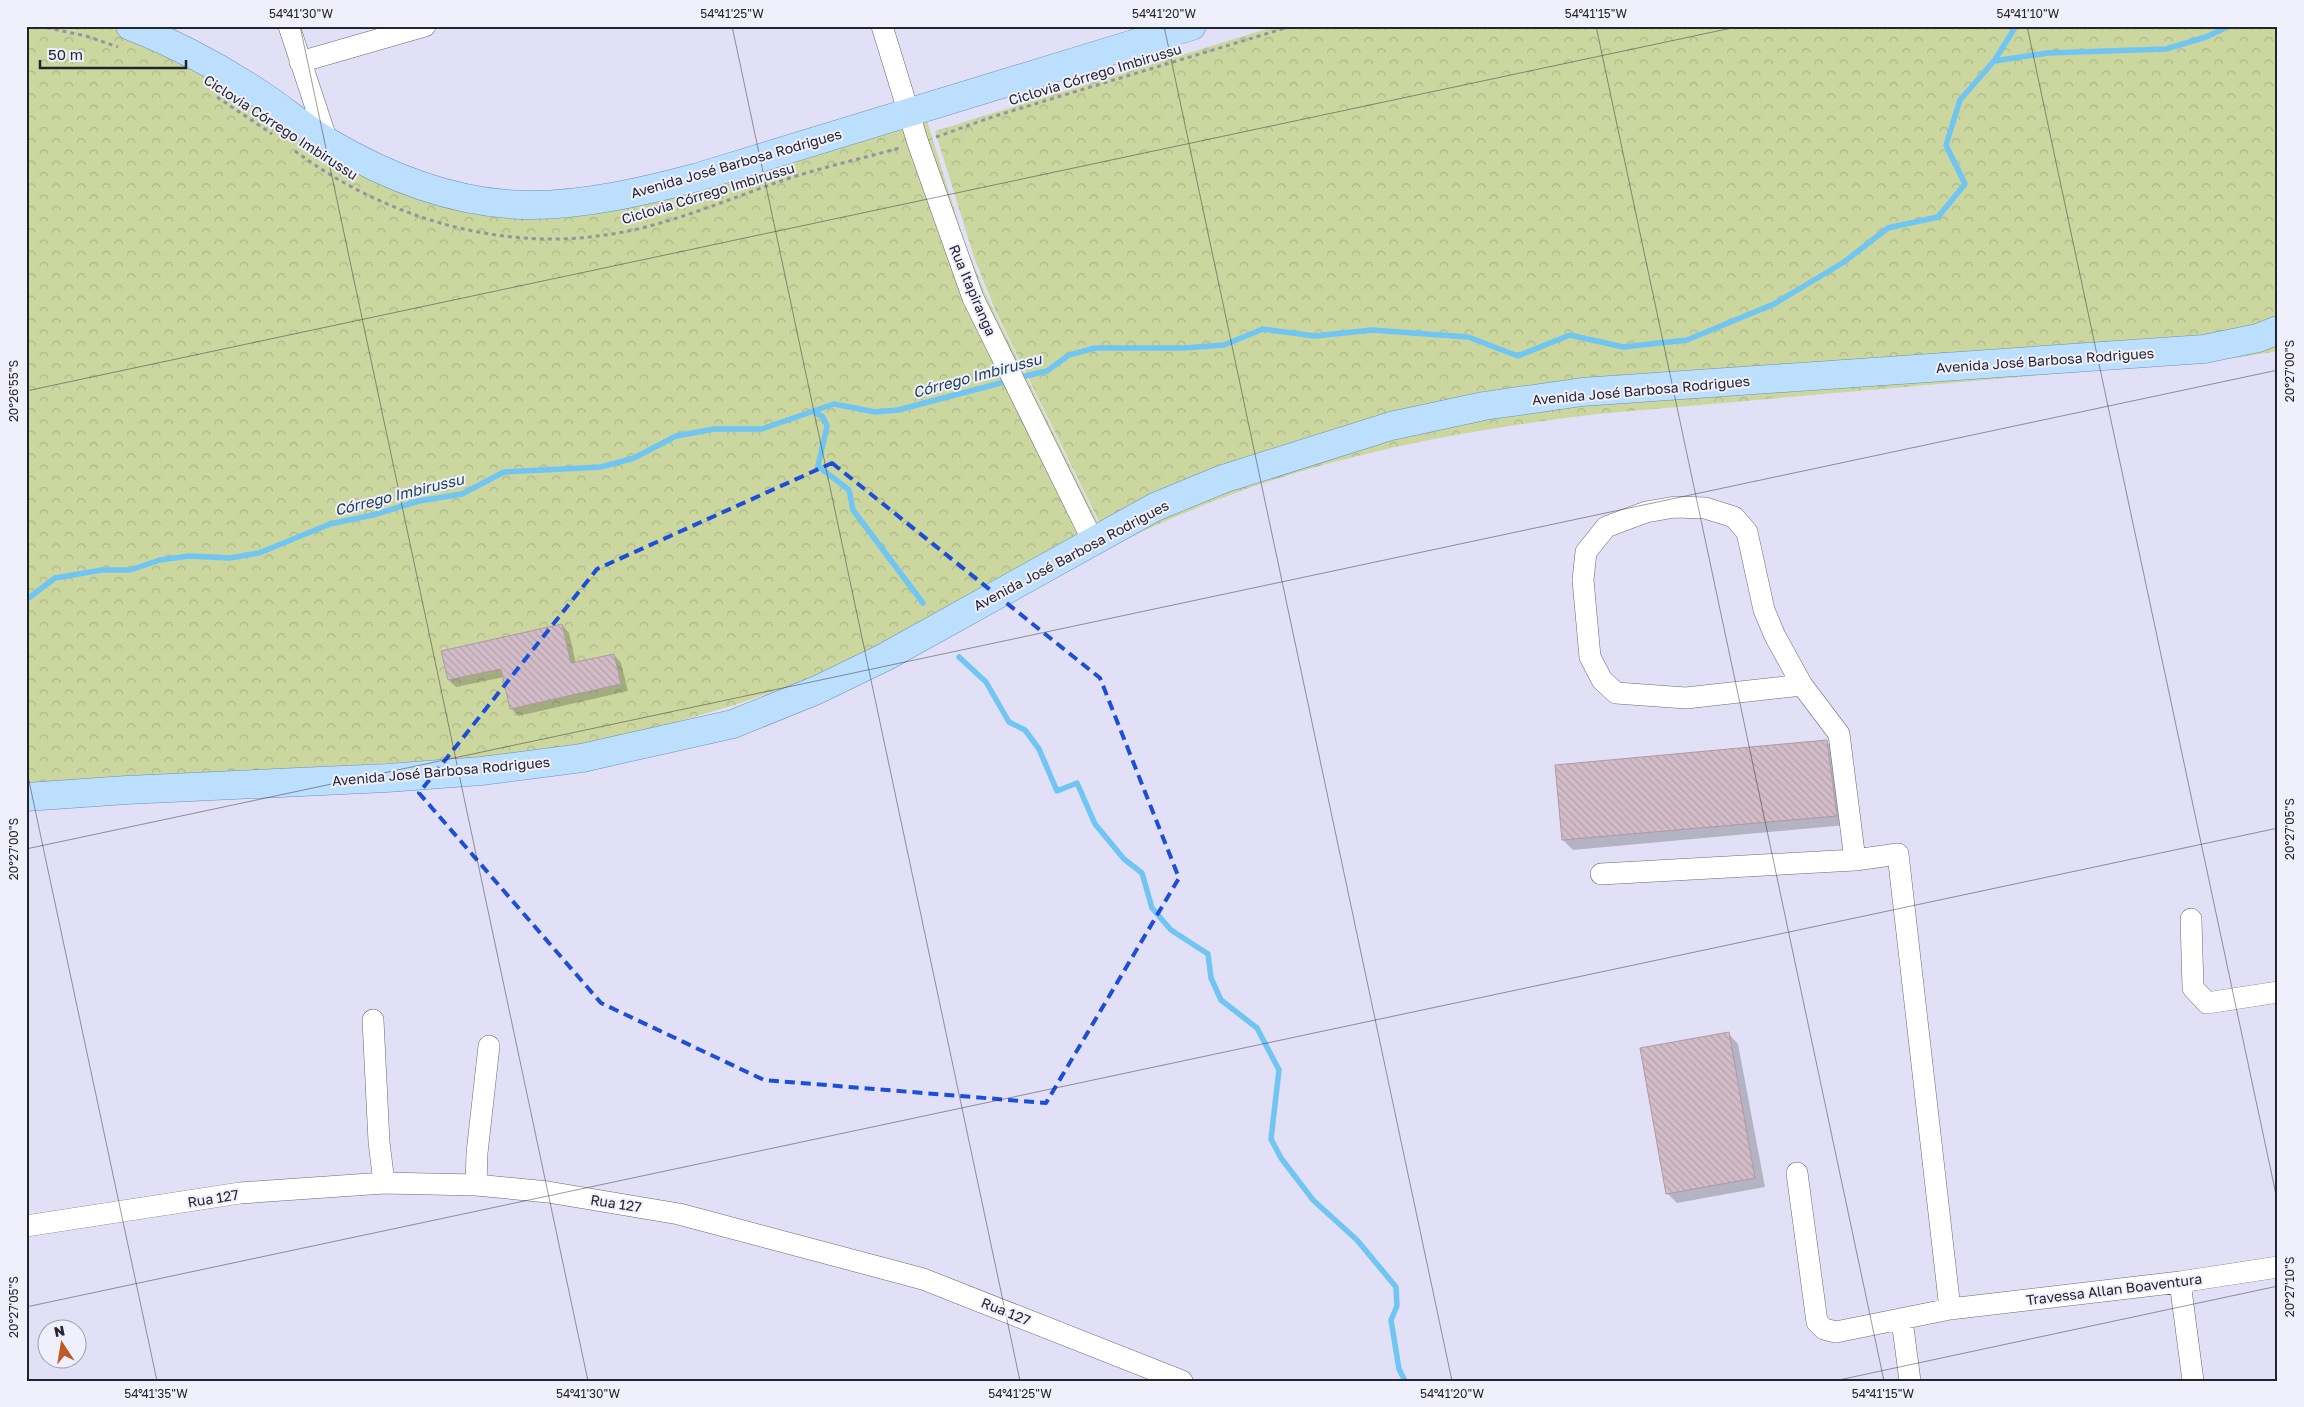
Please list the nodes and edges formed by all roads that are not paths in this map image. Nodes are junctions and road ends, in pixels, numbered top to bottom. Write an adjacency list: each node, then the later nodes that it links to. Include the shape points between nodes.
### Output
1 (289, 26): 6 (street)
2 (882, 26): 7 (street, Rua Itapiranga)
3 (1192, 26): 7 (main road, Avenida José Barbosa Rodrigues)
4 (413, 28): 6 (street)
5 (126, 38): 8 (main road, Avenida José Barbosa Rodrigues, via 181,47 259,93)
6 (300, 62): 8 (street)
7 (909, 113): 8 (main road, Avenida José Barbosa Rodrigues, via 641,192 532,205 479,201 432,189 371,165); 10 (street, Rua Itapiranga, via 973,298)
8 (327, 141)
9 (2278, 330): 10 (main road, Avenida José Barbosa Rodrigues, via 2258,338 2204,349 1582,392 1484,406 1392,426 1223,479 1155,507)
10 (1093, 541): 12 (main road, Avenida José Barbosa Rodrigues, via 884,657 817,690 733,724 582,758 481,771)
11 (1802, 685): 11 (street, via 1764,610 1747,532 1734,517 1705,508 1675,507 1646,512 1606,526 1586,552 1583,580 1590,657 1602,680 1616,693 1686,698); 13 (street, via 1839,734)
12 (26, 797)
13 (1855, 860): 14 (street); 25 (street, via 1898,854)
14 (1601, 874)
15 (2191, 919): 16 (street, via 2193,988 2198,996 2207,1003)
16 (2278, 992)
17 (373, 1020): 20 (street)
18 (489, 1046): 21 (street)
19 (1797, 1173): 26 (street, Travessa Allan Boaventura, via 1817,1322 1824,1329 1836,1332)
20 (384, 1184): 21 (street, Rua 127); 22 (street, Rua 127, via 240,1193)
21 (476, 1184): 27 (street, Rua 127, via 548,1192 679,1214 924,1279)
22 (26, 1226)
23 (2278, 1267): 24 (street, Travessa Allan Boaventura)
24 (2180, 1282): 25 (street, Travessa Allan Boaventura); 29 (street)
25 (1950, 1309): 26 (street, Travessa Allan Boaventura)
26 (1902, 1320): 28 (street)
27 (1182, 1381)
28 (1910, 1381)
29 (2193, 1381)

